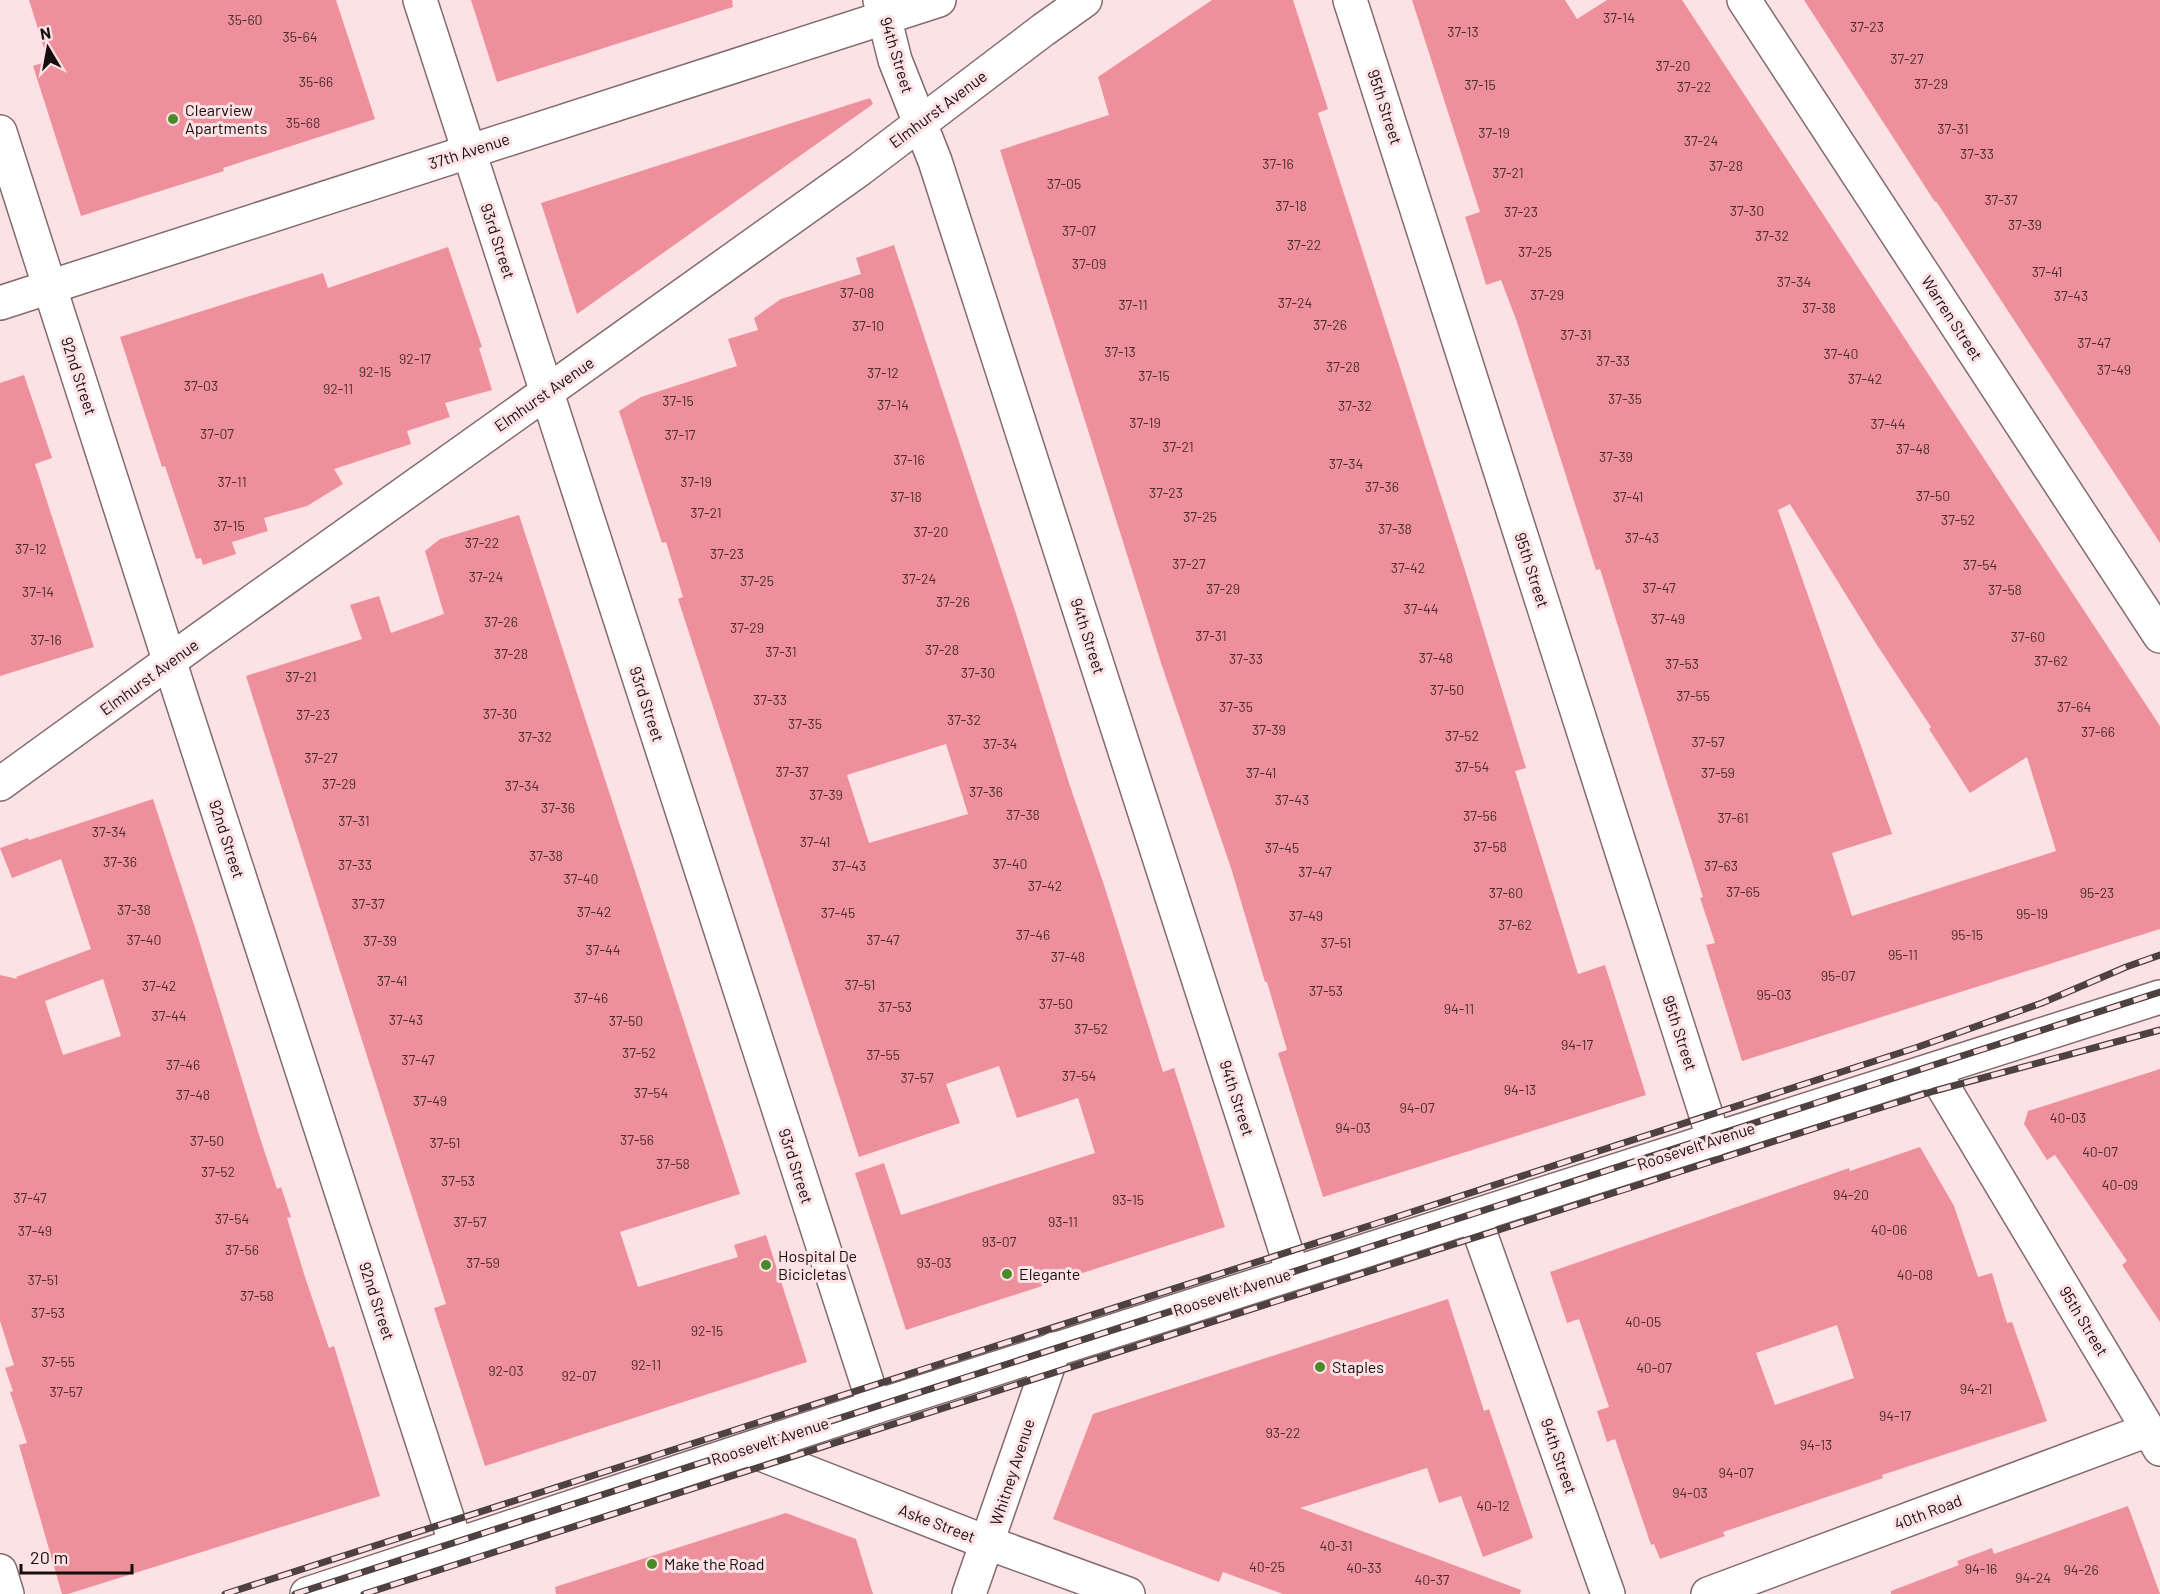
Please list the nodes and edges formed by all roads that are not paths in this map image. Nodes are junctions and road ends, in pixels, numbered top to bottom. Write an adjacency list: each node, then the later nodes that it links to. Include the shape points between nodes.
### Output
1 (420, 0): 9 (street, 93rd Street)
2 (939, 0): 6 (street, 37th Avenue)
3 (1085, 0): 7 (street, Elmhurst Avenue)
4 (1350, 0): 18 (street, 95th Street)
5 (1744, 0): 13 (street, Warren Street)
6 (883, 9): 7 (street, 94th Street, via 895,60); 9 (street, 37th Avenue)
7 (920, 123): 12 (street, Elmhurst Avenue); 20 (street, 94th Street)
8 (0, 132): 10 (street, 92nd Street)
9 (469, 152): 10 (street, 37th Avenue); 12 (street, 93rd Street)
10 (50, 287): 11 (street, 37th Avenue); 14 (street, 92nd Street)
11 (0, 303)
12 (546, 393): 14 (street, Elmhurst Avenue); 22 (street, 93rd Street)
13 (2160, 636)
14 (170, 662): 15 (street, Elmhurst Avenue); 26 (street, 92nd Street)
15 (0, 784)
16 (2160, 996): 17 (street, Roosevelt Avenue)
17 (1933, 1070): 18 (street, Roosevelt Avenue); 23 (street, 95th Street)
18 (1714, 1140): 19 (street, Roosevelt Avenue)
19 (1474, 1216): 20 (street, Roosevelt Avenue); 32 (street, 94th Street)
20 (1293, 1273): 21 (street, Roosevelt Avenue)
21 (1054, 1349): 22 (street, Roosevelt Avenue); 25 (street, Whitney Avenue)
22 (875, 1407): 24 (street, Roosevelt Avenue)
23 (2154, 1440): 33 (street, 40th Road)
24 (747, 1449): 25 (street, Aske Street); 26 (street, Roosevelt Avenue)
25 (988, 1543): 30 (street, Whitney Avenue); 31 (street, Aske Street)
26 (456, 1545): 29 (street, Roosevelt Avenue)
27 (0, 1571): 28 (street)
28 (7, 1594)
29 (307, 1594)
30 (969, 1594)
31 (1128, 1594)
32 (1608, 1594)
33 (1708, 1594)

